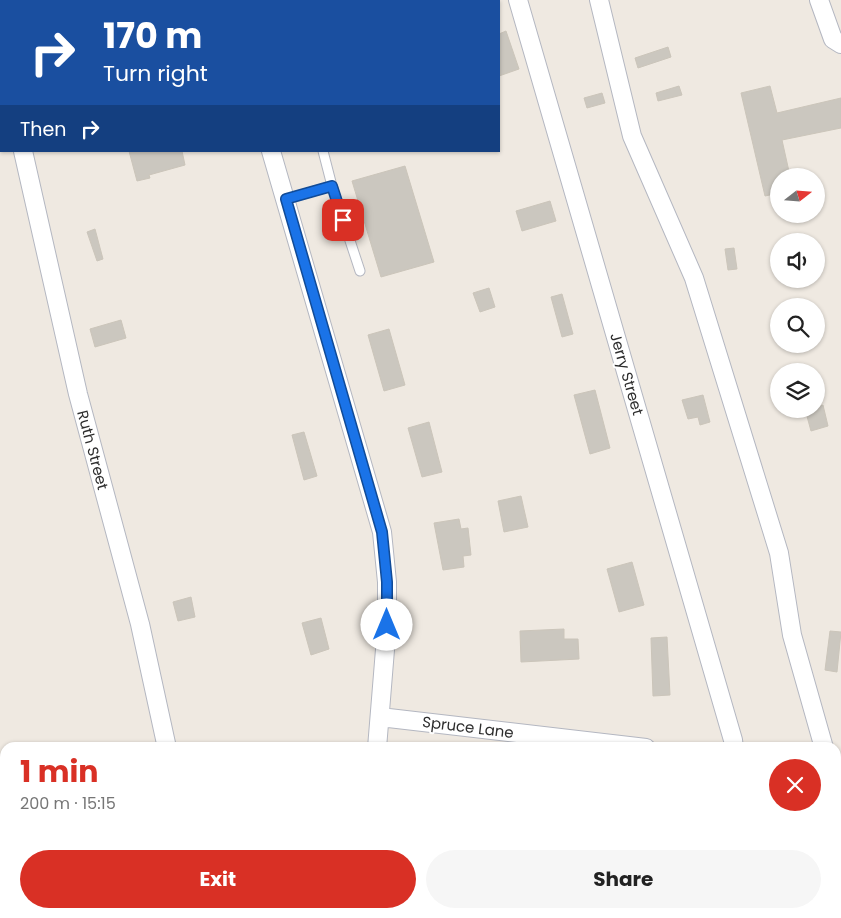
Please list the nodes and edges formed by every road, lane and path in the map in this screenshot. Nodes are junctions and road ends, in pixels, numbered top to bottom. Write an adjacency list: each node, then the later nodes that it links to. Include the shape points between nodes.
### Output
1 (518, 0): 15 (street, Jerry Street)
2 (598, 0): 16 (street, via 632,136 694,278 779,553 792,635)
3 (819, 0): 4 (street, via 833,39)
4 (841, 44)
5 (23, 152): 12 (street, Ruth Street, via 78,394 140,624)
6 (272, 152): 9 (street)
7 (325, 152): 8 (lane)
8 (332, 186): 9 (lane); 10 (lane)
9 (286, 199): 11 (street, via 382,532 387,617)
10 (360, 271)
11 (380, 717): 13 (street); 14 (street, Spruce Lane)
12 (166, 742)
13 (378, 742)
14 (595, 742)
15 (733, 742)
16 (822, 742)

